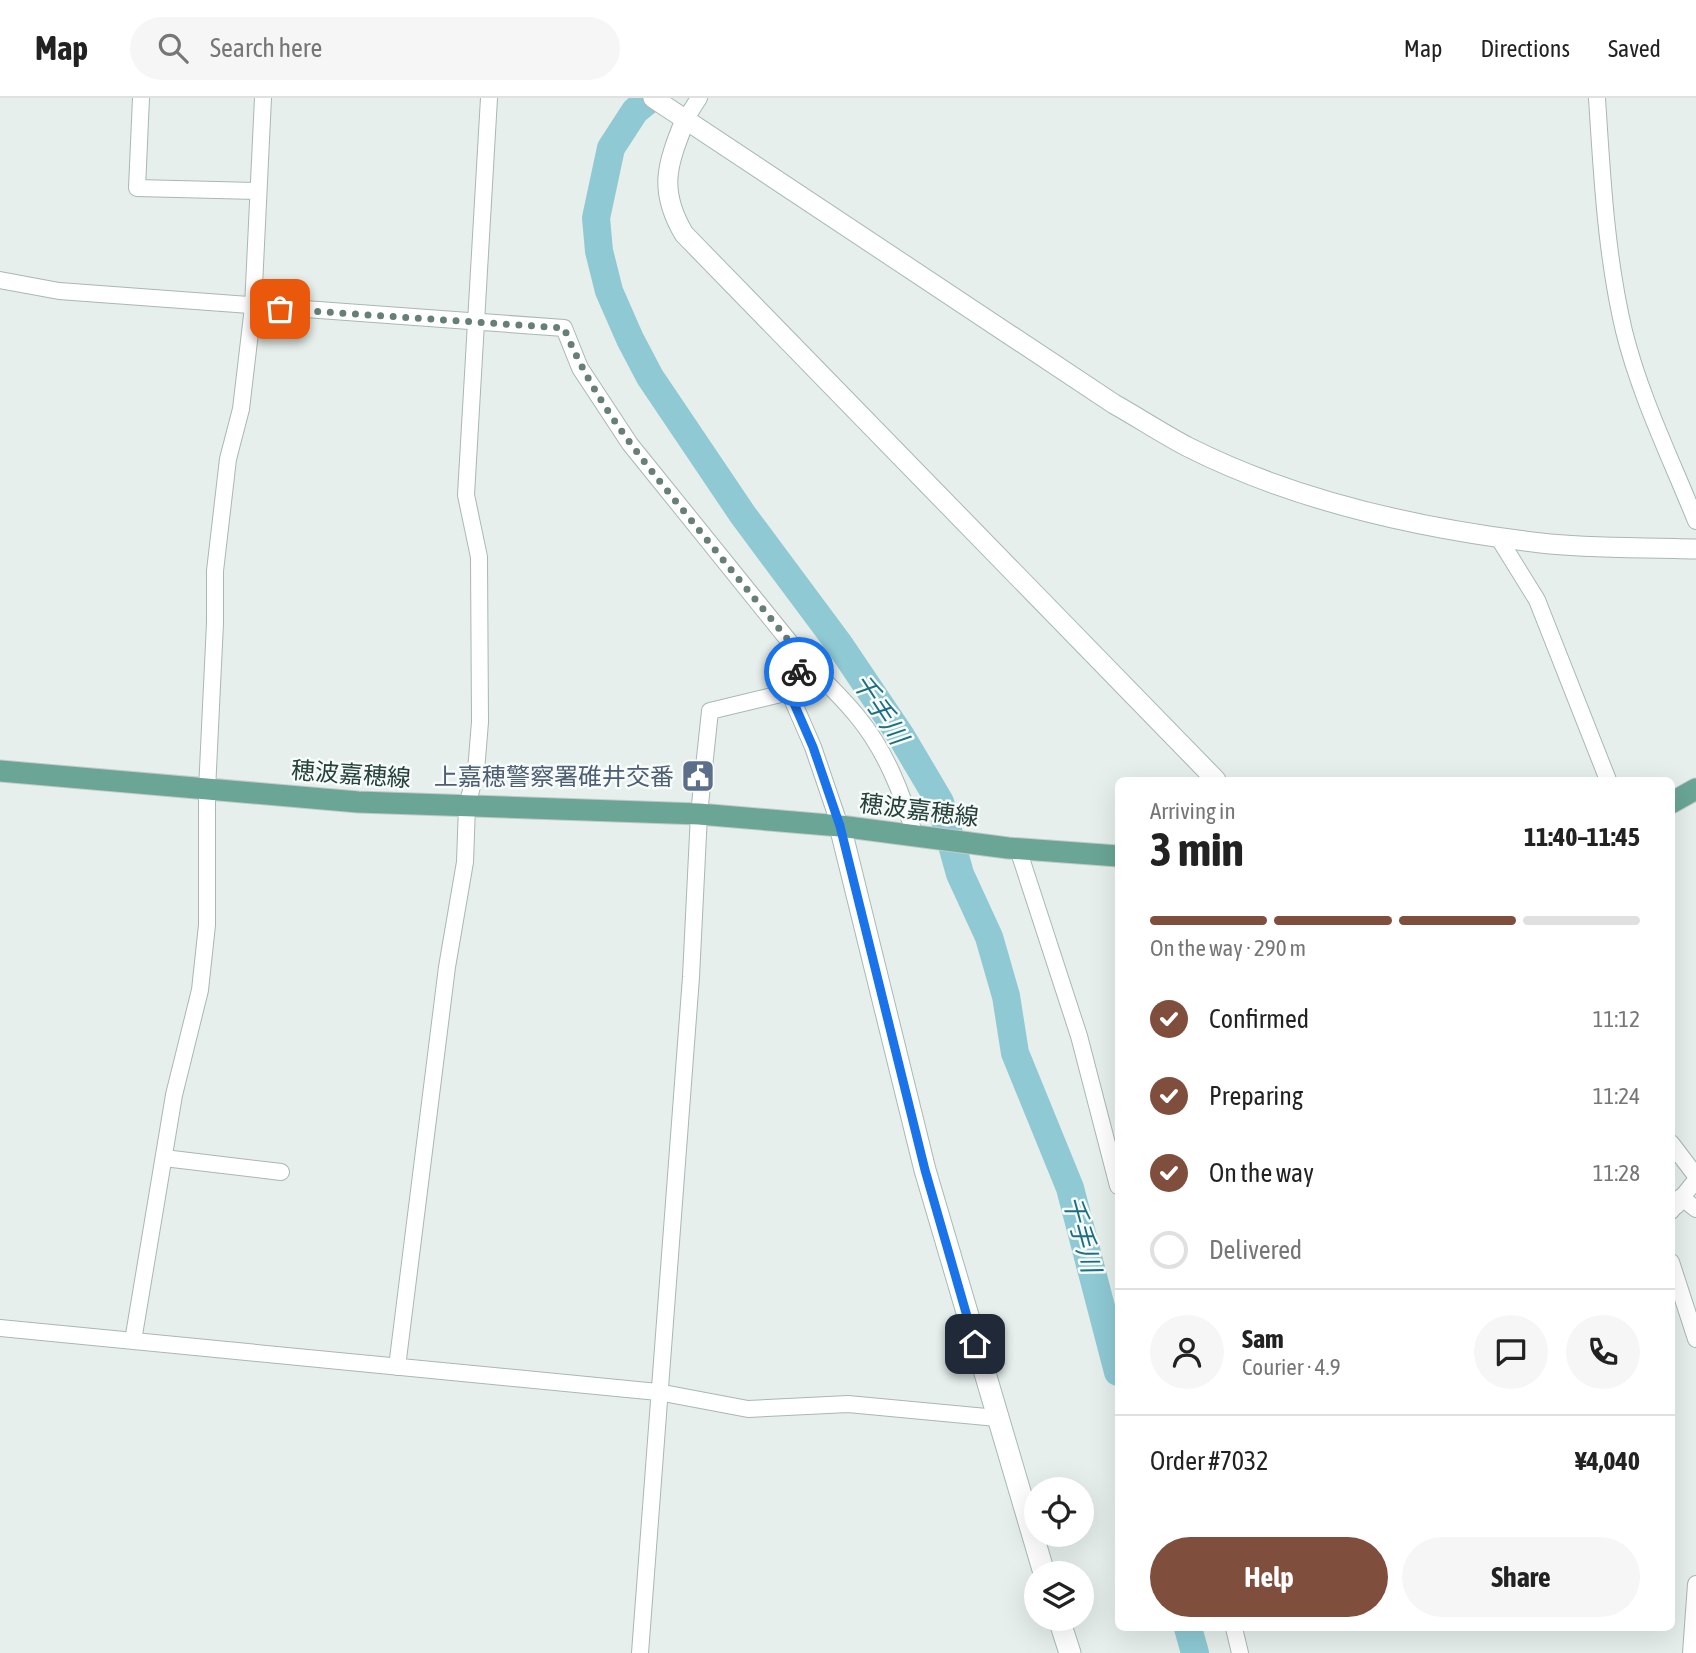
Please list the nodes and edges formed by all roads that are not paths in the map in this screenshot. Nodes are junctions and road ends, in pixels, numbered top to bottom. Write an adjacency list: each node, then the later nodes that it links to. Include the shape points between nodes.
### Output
1 (141, 98): 8 (street, via 137,188)
2 (263, 98): 8 (street)
3 (489, 98): 11 (street)
4 (653, 98): 7 (street)
5 (699, 98): 7 (street)
6 (1597, 98): 12 (street, via 1604,204 1625,333)
7 (685, 120): 13 (street, via 1114,404 1188,447 1275,484 1364,512); 18 (street, via 667,176 672,214 684,234)
8 (257, 191): 10 (street)
9 (0, 280): 10 (street, via 59,291)
10 (253, 307): 11 (street); 21 (street, via 215,571)
11 (475, 323): 15 (street, via 564,328 580,368 630,444); 23 (street, via 466,495 479,557 480,722 476,771)
12 (1696, 521)
13 (1498, 537): 14 (street); 19 (street, via 1537,600)
14 (1696, 549)
15 (805, 661): 16 (street); 26 (street, via 858,717 885,758)
16 (789, 692): 24 (street, via 710,711); 25 (street)
17 (0, 771): 21 (main road, 穂波嘉穂線)
18 (1213, 777)
19 (1607, 777)
20 (1696, 789): 22 (main road)
21 (207, 790): 23 (main road, 穂波嘉穂線); 30 (street, via 207,925 201,990 174,1095)
22 (1675, 801)
23 (467, 806): 24 (main road, 穂波嘉穂線); 40 (street, via 465,862 447,967)
24 (699, 814): 25 (main road, 穂波嘉穂線); 41 (street)
25 (840, 826): 26 (main road, 穂波嘉穂線); 42 (main road, via 925,1170)
26 (919, 837): 27 (main road, 穂波嘉穂線)
27 (1013, 848): 28 (main road, 穂波嘉穂線); 32 (street, via 1079,1036)
28 (1115, 856)
29 (1675, 1149): 33 (street)
30 (164, 1158): 31 (street); 39 (street)
31 (281, 1172)
32 (1115, 1174)
33 (1696, 1178): 34 (street)
34 (1675, 1203): 35 (street)
35 (1696, 1209)
36 (1675, 1274): 38 (street)
37 (0, 1328): 39 (street)
38 (1696, 1339)
39 (133, 1341): 40 (street)
40 (397, 1367): 41 (street)
41 (658, 1392): 42 (street, via 748,1409 848,1404); 47 (street)
42 (997, 1418): 43 (main road)
43 (1040, 1561)
44 (1696, 1584): 50 (street)
45 (1063, 1631): 48 (main road)
46 (1235, 1631): 49 (street)
47 (640, 1653)
48 (1070, 1653)
49 (1240, 1653)
50 (1691, 1653)

